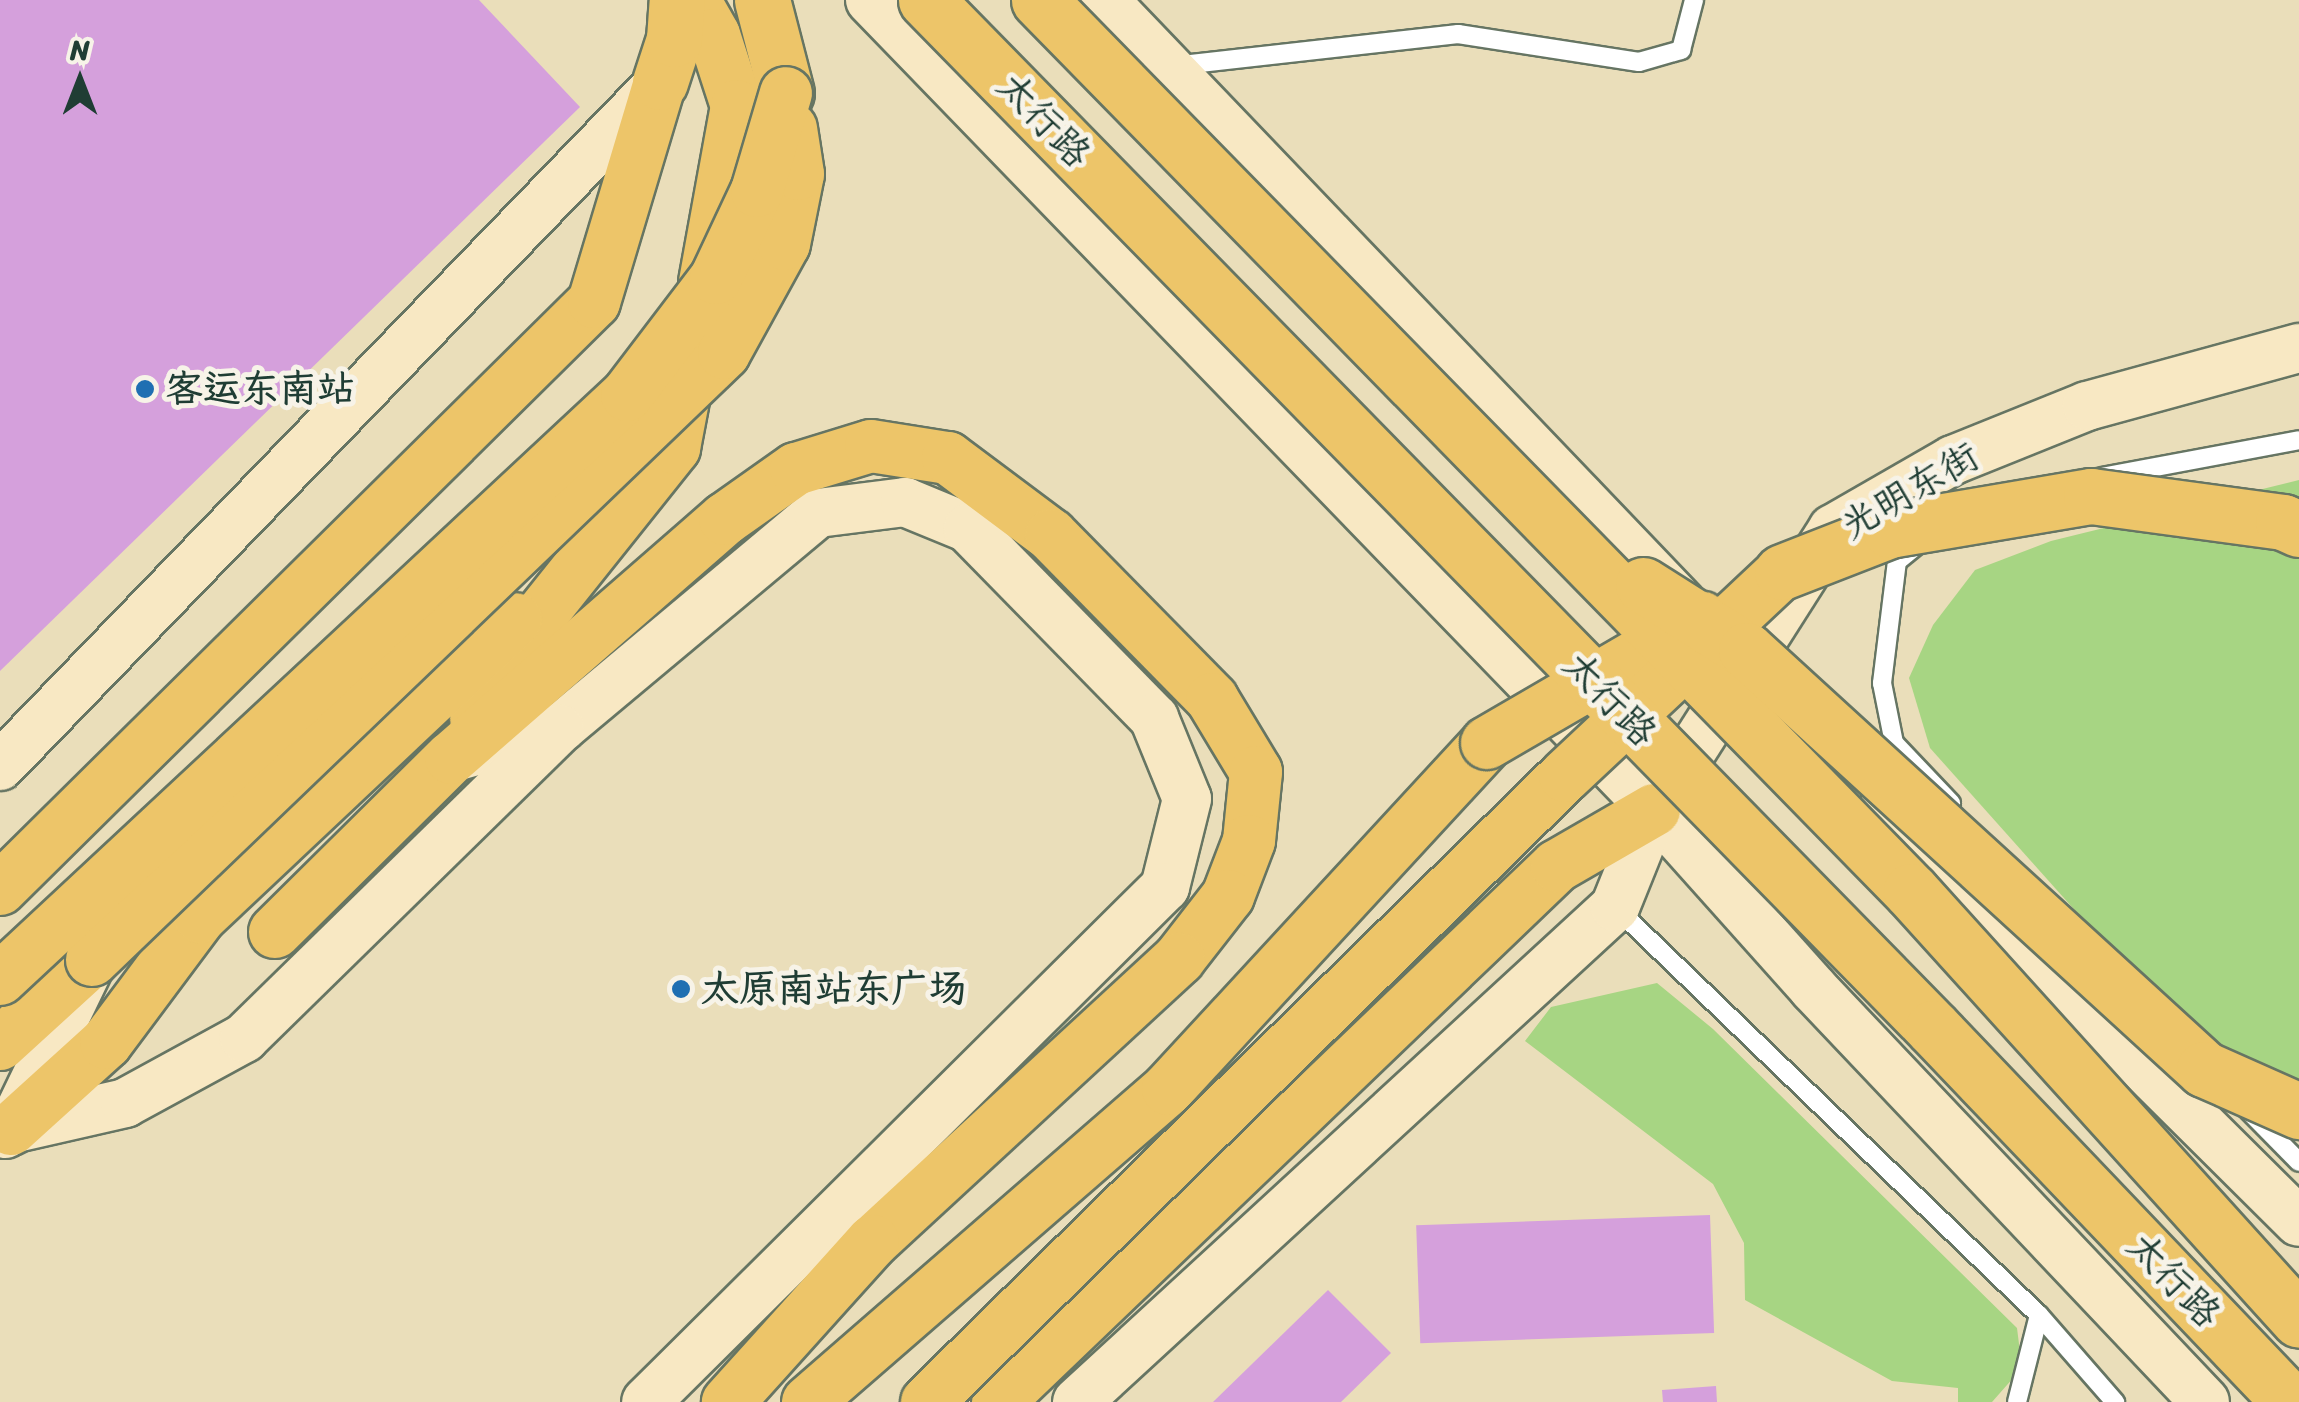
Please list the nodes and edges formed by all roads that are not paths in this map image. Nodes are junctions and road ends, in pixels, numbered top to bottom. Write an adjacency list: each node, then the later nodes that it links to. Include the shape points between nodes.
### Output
1 (752, 0): 8 (main road)
2 (762, 0): 11 (highway)
3 (870, 0): 22 (main road)
4 (926, 0): 46 (highway, 太行路, bridge)
5 (1039, 0): 15 (highway, 太行路, bridge)
6 (1104, 0): 9 (main road)
7 (1694, 0): 9 (lane, via 1680,50 1638,62 1458,34)
8 (695, 12): 10 (highway, via 674,39); 16 (main road, via 737,106 674,448)
9 (1170, 66): 18 (main road)
10 (660, 82): 21 (main road); 25 (main road, via 594,302)
11 (786, 94): 28 (main road, bridge, via 798,174 784,244 724,353); 29 (main road, bridge, via 757,192 716,278 627,395)
12 (2299, 348): 18 (main road, 光明东街, via 2087,406 1953,460 1833,529)
13 (2299, 440): 23 (lane, via 1972,502 1897,561 1882,682 1894,744)
14 (2299, 529): 17 (highway, bridge, via 2091,496 1890,530)
15 (1562, 534): 31 (highway, bridge, via 1746,650 2204,1069); 36 (highway, 太行路, bridge, via 1911,891)
16 (601, 540): 20 (main road, via 532,626); 32 (main road, via 200,917 106,1043)
17 (1782, 572): 39 (main road, bridge, via 1487,743 1168,1089); 40 (main road, bridge)
18 (1744, 670): 22 (main road, 光明东街); 34 (main road)
19 (562, 726): 20 (main road); 32 (main road, via 244,1038 125,1104); 37 (main road, via 818,513 904,502 968,528 1154,718 1188,798 1165,886)
20 (451, 758): 27 (main road); 38 (main road, via 725,519 796,469 871,446 948,458 1051,535 1212,699 1256,772 1249,841 1228,896 1179,959 873,1241)
21 (0, 766)
22 (1654, 810): 26 (main road, 光明东街); 41 (main road, via 1557,866); 45 (main road)
23 (1962, 813)
24 (2016, 869): 33 (lane)
25 (0, 889)
26 (1615, 907): 35 (lane); 42 (main road)
27 (275, 932)
28 (92, 960): 30 (main road); 32 (main road)
29 (0, 979)
30 (0, 1044)
31 (2299, 1112)
32 (6, 1134)
33 (2299, 1162)
34 (2299, 1222)
35 (2039, 1316): 43 (lane); 44 (lane)
36 (2299, 1320)
37 (646, 1402)
38 (728, 1402)
39 (808, 1402)
40 (927, 1402)
41 (998, 1402)
42 (1077, 1402)
43 (2017, 1402)
44 (2115, 1402)
45 (2204, 1402)
46 (2290, 1402)

